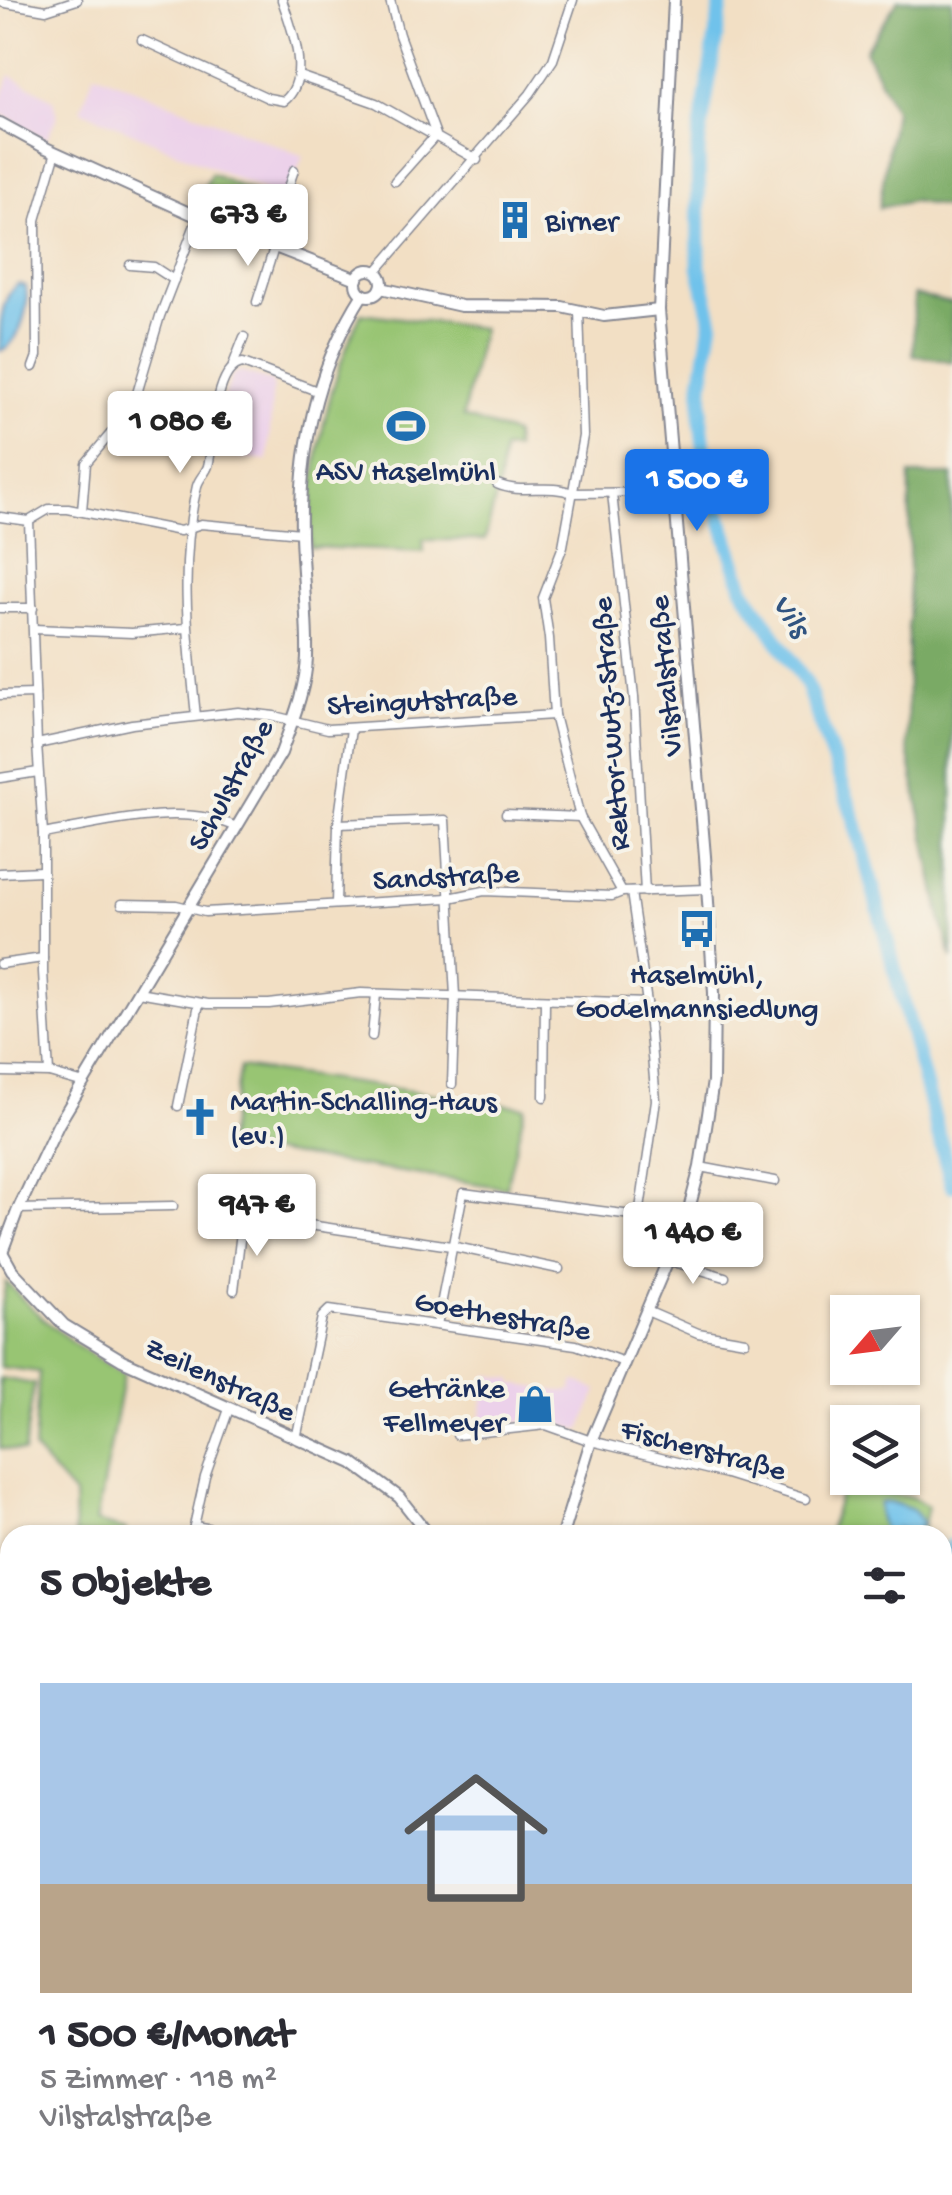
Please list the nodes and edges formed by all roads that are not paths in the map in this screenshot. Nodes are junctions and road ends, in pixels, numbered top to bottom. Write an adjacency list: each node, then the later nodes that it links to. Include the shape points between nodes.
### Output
1 (76, 0): 6 (street, via 46,10)
2 (282, 0): 8 (street)
3 (390, 0): 10 (street)
4 (574, 0): 12 (street, via 554,60)
5 (674, 0): 25 (street, Vilstalstraße)
6 (0, 2)
7 (142, 40): 8 (street, via 268,98 284,100)
8 (299, 76): 10 (street, via 376,103)
9 (0, 123): 11 (street)
10 (436, 135): 12 (street); 14 (street)
11 (56, 152): 15 (street); 28 (street, via 36,220)
12 (476, 160): 18 (street)
13 (294, 170): 16 (street)
14 (395, 181)
15 (198, 217): 16 (street); 20 (street)
16 (271, 247): 19 (street); 23 (street)
17 (130, 265): 20 (street, via 154,267)
18 (376, 272): 19 (street, via 365,270); 21 (street)
19 (357, 279): 22 (street)
20 (174, 280): 30 (street, via 133,408)
21 (381, 288): 22 (street); 24 (street, via 461,306)
22 (364, 294): 29 (street, Schulstraße)
23 (257, 302)
24 (580, 310): 25 (street, via 604,316); 34 (street, via 584,417)
25 (659, 310): 33 (street, Vilstalstraße)
26 (244, 337): 27 (street)
27 (233, 365): 29 (street); 31 (street)
28 (34, 368)
29 (316, 391): 40 (street, Schulstraße)
30 (115, 431): 31 (street); 36 (street, via 86,463)
31 (210, 447): 39 (street)
32 (497, 484): 34 (street)
33 (673, 492): 35 (street); 61 (street, Vilstalstraße)
34 (572, 493): 35 (street); 47 (street, via 563,546 543,598)
35 (612, 493): 63 (street, Rektor-Wutz-Straße, via 634,697)
36 (82, 510): 38 (street, via 49,509); 39 (street)
37 (0, 517): 38 (street)
38 (29, 521): 42 (street)
39 (191, 529): 40 (street, via 201,524); 43 (street)
40 (301, 533): 49 (street, Schulstraße, via 308,659)
41 (0, 608): 42 (street)
42 (33, 608): 44 (street)
43 (186, 628): 44 (street); 48 (street)
44 (34, 629): 45 (street)
45 (36, 694): 46 (street); 51 (street)
46 (0, 695)
47 (554, 715): 50 (street, Steingutstraße); 55 (street)
48 (196, 716): 49 (street, Steingutstraße, via 238,712); 51 (street, Steingutstraße)
49 (292, 721): 50 (street, Steingutstraße); 57 (street, Schulstraße, via 282,752)
50 (350, 729): 56 (street)
51 (36, 744): 52 (street)
52 (38, 772): 53 (street); 58 (street)
53 (0, 778)
54 (506, 814): 55 (street)
55 (580, 817): 62 (street)
56 (338, 824): 64 (street, via 445,820); 66 (street)
57 (236, 827): 58 (street, via 178,816); 67 (street, Schulstraße)
58 (43, 834): 59 (street)
59 (41, 871): 60 (street); 68 (street)
60 (0, 873)
61 (707, 889): 63 (street, Sandstraße); 83 (street, Vilstalstraße, via 713,1080)
62 (626, 892): 63 (street, Sandstraße); 64 (street, Sandstraße, via 484,891); 74 (street, Rektor-Wutz-Straße)
63 (645, 892)
64 (449, 898): 66 (street, Sandstraße); 72 (street)
65 (122, 904): 67 (street, Sandstraße)
66 (336, 904): 67 (street, Sandstraße)
67 (187, 908): 70 (street, Schulstraße)
68 (42, 958): 69 (street); 78 (street)
69 (0, 964)
70 (138, 992): 75 (street); 79 (street, Schulstraße)
71 (376, 994): 72 (street); 75 (street); 76 (street)
72 (455, 996): 73 (street); 80 (street)
73 (545, 1000): 74 (street); 81 (street)
74 (648, 1003): 87 (street, Rektor-Wutz-Straße, via 656,1100)
75 (199, 1004): 82 (street)
76 (372, 1036)
77 (0, 1072): 78 (street)
78 (49, 1073): 79 (street)
79 (84, 1083): 86 (street, Schulstraße)
80 (452, 1084)
81 (544, 1096)
82 (178, 1106)
83 (700, 1167): 84 (street); 88 (street, Vilstalstraße)
84 (775, 1180)
85 (173, 1206): 86 (street)
86 (18, 1210): 90 (street, Schulstraße)
87 (639, 1216): 88 (street); 89 (street, via 462,1194)
88 (682, 1230): 91 (street, Vilstalstraße)
89 (450, 1246): 92 (street); 94 (street, via 255,1216 241,1232); 96 (street)
90 (1, 1254): 99 (street, Zeilenstraße, via 64,1325)
91 (670, 1262): 93 (street); 95 (street, Vilstalstraße)
92 (559, 1270)
93 (726, 1277)
94 (234, 1290)
95 (647, 1312): 97 (street, via 698,1333); 98 (street, Vilstalstraße)
96 (437, 1324): 98 (street, Goethestraße, via 576,1345); 101 (street, Goethestraße, via 324,1313)
97 (746, 1342)
98 (624, 1362): 102 (street, Vilstalstraße)
99 (228, 1409): 101 (street, Zeilenstraße); 104 (street)
100 (457, 1434): 102 (street, Fischerstraße, via 546,1425)
101 (296, 1440): 105 (street, Zeilenstraße, via 354,1463 399,1497)
102 (590, 1441): 103 (street, Fischerstraße); 106 (street, Vilstalstraße)
103 (806, 1498)
104 (194, 1525)
105 (421, 1525)
106 (565, 1525)

